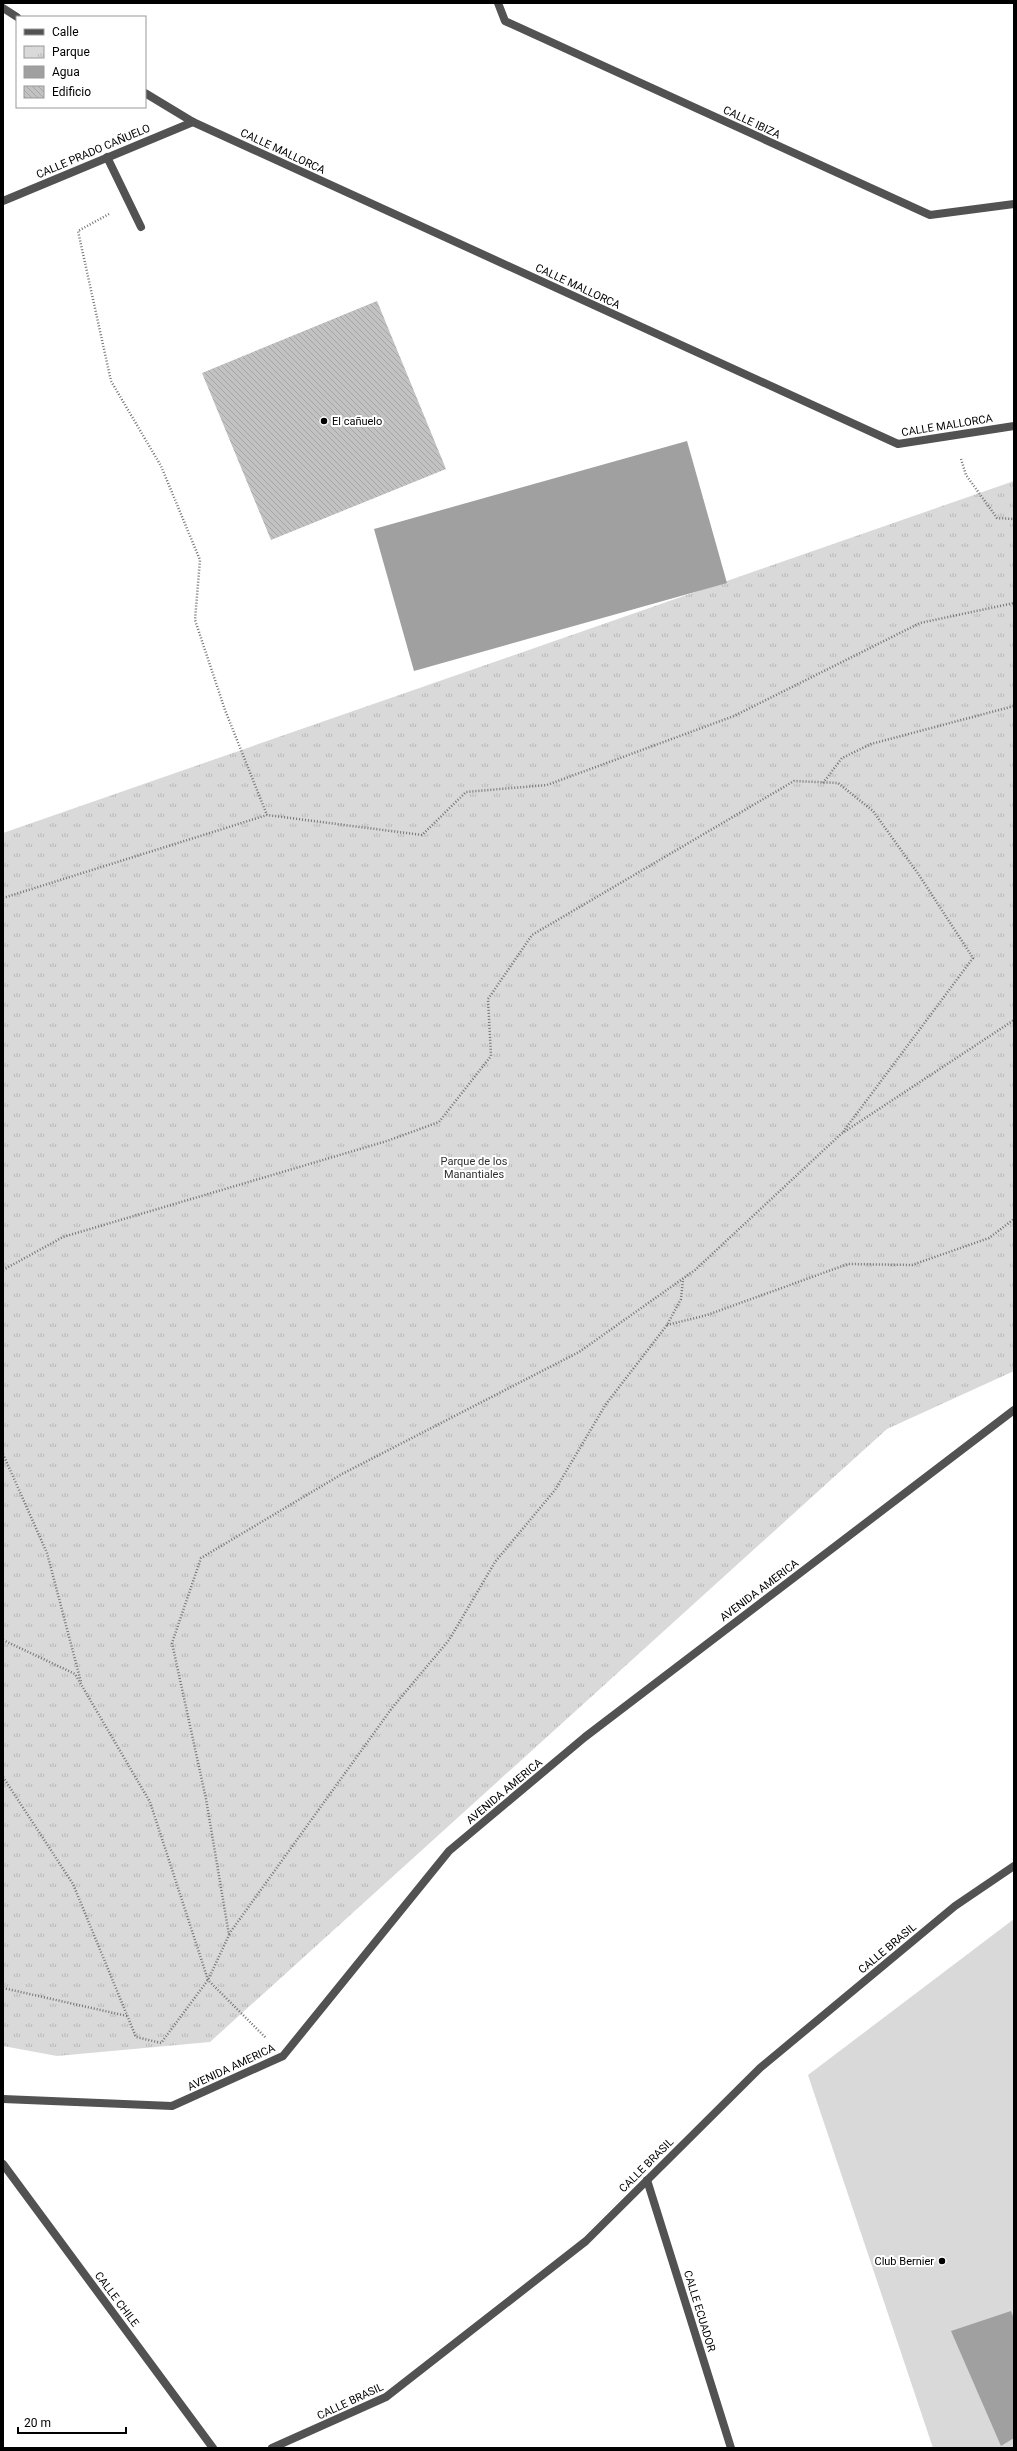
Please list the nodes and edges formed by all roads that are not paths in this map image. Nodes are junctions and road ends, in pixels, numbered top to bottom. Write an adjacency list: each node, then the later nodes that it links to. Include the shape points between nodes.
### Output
1 (498, 3): 8 (street, CALLE IBIZA, via 505,21 930,215)
2 (3, 8): 3 (street)
3 (16, 16)
4 (146, 94): 5 (street, CALLE MALLORCA)
5 (192, 122): 6 (street, CALLE PRADO CAÑUELO); 10 (street, CALLE MALLORCA, via 898,444)
6 (107, 157): 7 (street, CALLE PRADO CAÑUELO); 9 (street)
7 (3, 201)
8 (1014, 204)
9 (141, 226)
10 (1014, 426)
11 (1014, 1410): 13 (street, AVENIDA AMERICA, via 585,1736 449,1851 284,2056 172,2106)
12 (1014, 1866): 15 (street, CALLE BRASIL, via 955,1906 760,2068)
13 (3, 2099)
14 (3, 2164): 16 (street, CALLE CHILE)
15 (647, 2180): 17 (street, CALLE BRASIL, via 586,2241 386,2397); 18 (street, CALLE ECUADOR)
16 (213, 2448)
17 (272, 2448)
18 (731, 2448)

